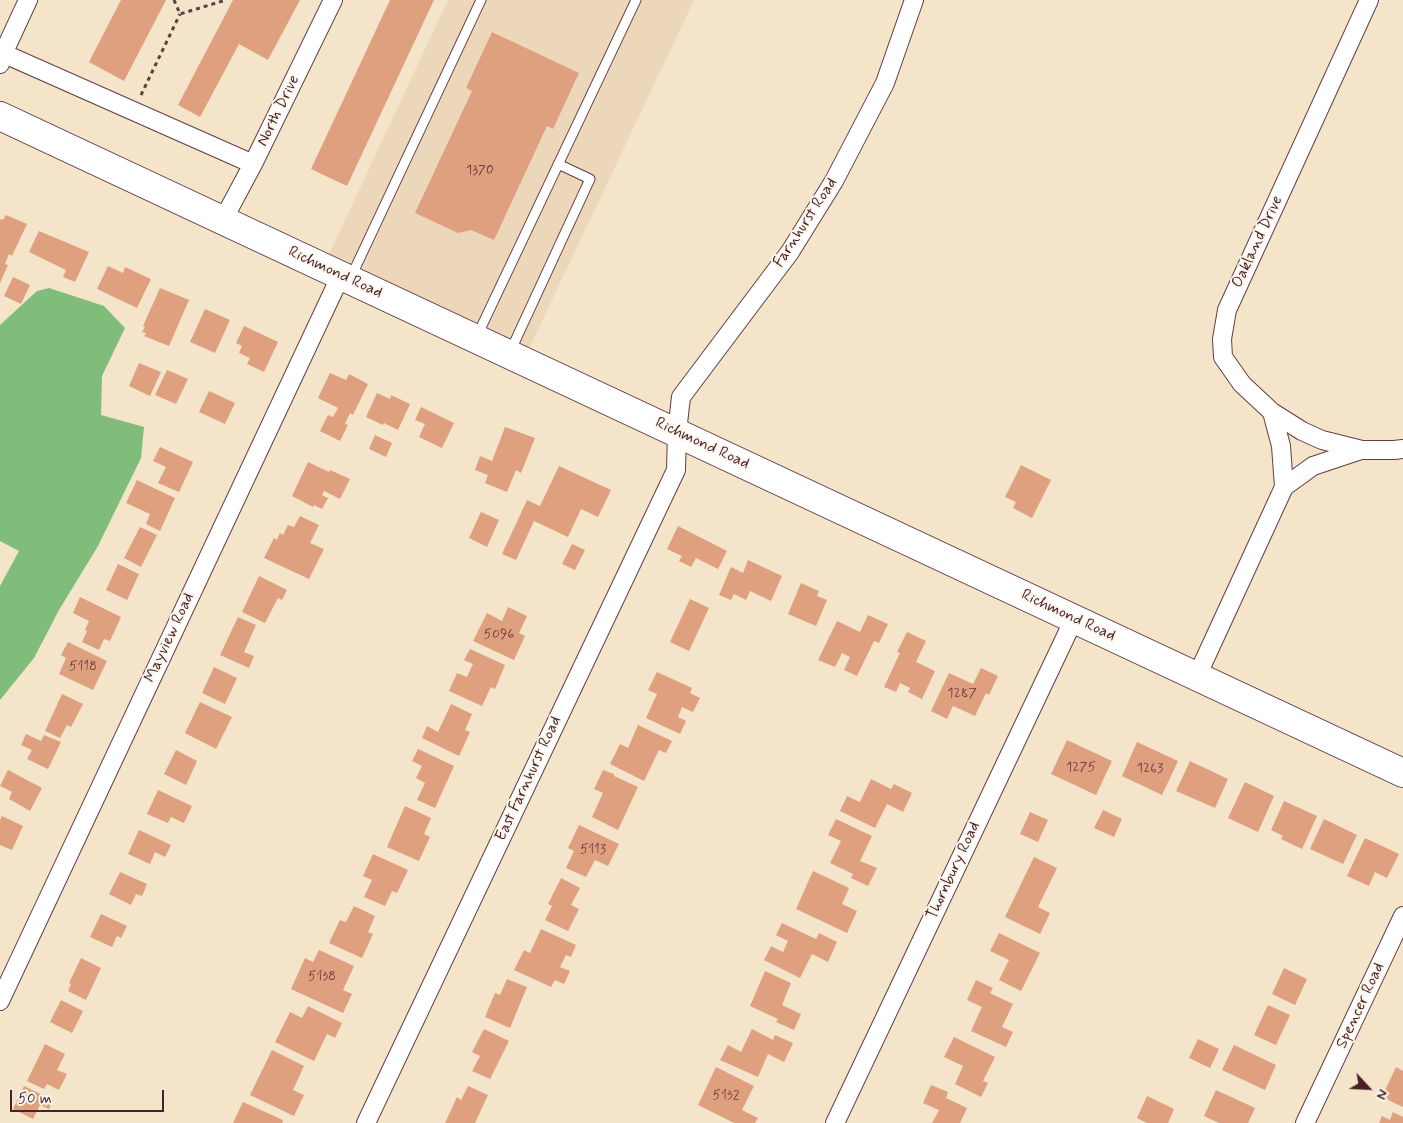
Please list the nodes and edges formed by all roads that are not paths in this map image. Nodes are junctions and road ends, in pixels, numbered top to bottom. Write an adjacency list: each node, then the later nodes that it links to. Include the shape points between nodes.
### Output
1 (28, 0): 7 (street)
2 (333, 0): 9 (street, North Drive)
3 (480, 0): 12 (lane)
4 (636, 0): 10 (lane)
5 (914, 0): 16 (street, Farnhurst Road, via 885,83 834,181 790,252 681,397)
6 (1369, 0): 15 (street, Oakland Drive, via 1227,310 1222,339 1223,357 1242,384)
7 (1, 57): 9 (street)
8 (0, 116): 11 (main road, Richmond Road)
9 (253, 164): 11 (street, North Drive)
10 (558, 164): 13 (lane); 14 (lane, via 590,179)
11 (223, 220): 12 (main road, Richmond Road)
12 (346, 278): 13 (main road, Richmond Road); 24 (street, Mayview Road)
13 (476, 338): 14 (main road, Richmond Road)
14 (509, 354): 16 (main road, Richmond Road)
15 (1272, 412): 18 (street, Oakland Drive, via 1322,440); 19 (street, via 1281,446)
16 (677, 432): 20 (main road, Richmond Road); 25 (street, East Farnhurst Road, via 676,470)
17 (1403, 449): 18 (street)
18 (1362, 450): 19 (street, via 1313,466)
19 (1284, 488): 21 (street)
20 (1074, 619): 21 (main road, Richmond Road); 26 (street, Thornbury Road)
21 (1197, 676): 22 (main road, Richmond Road)
22 (1403, 773)
23 (1403, 916): 27 (street, Spencer Road)
24 (0, 1001)
25 (366, 1123)
26 (835, 1123)
27 (1305, 1123)

